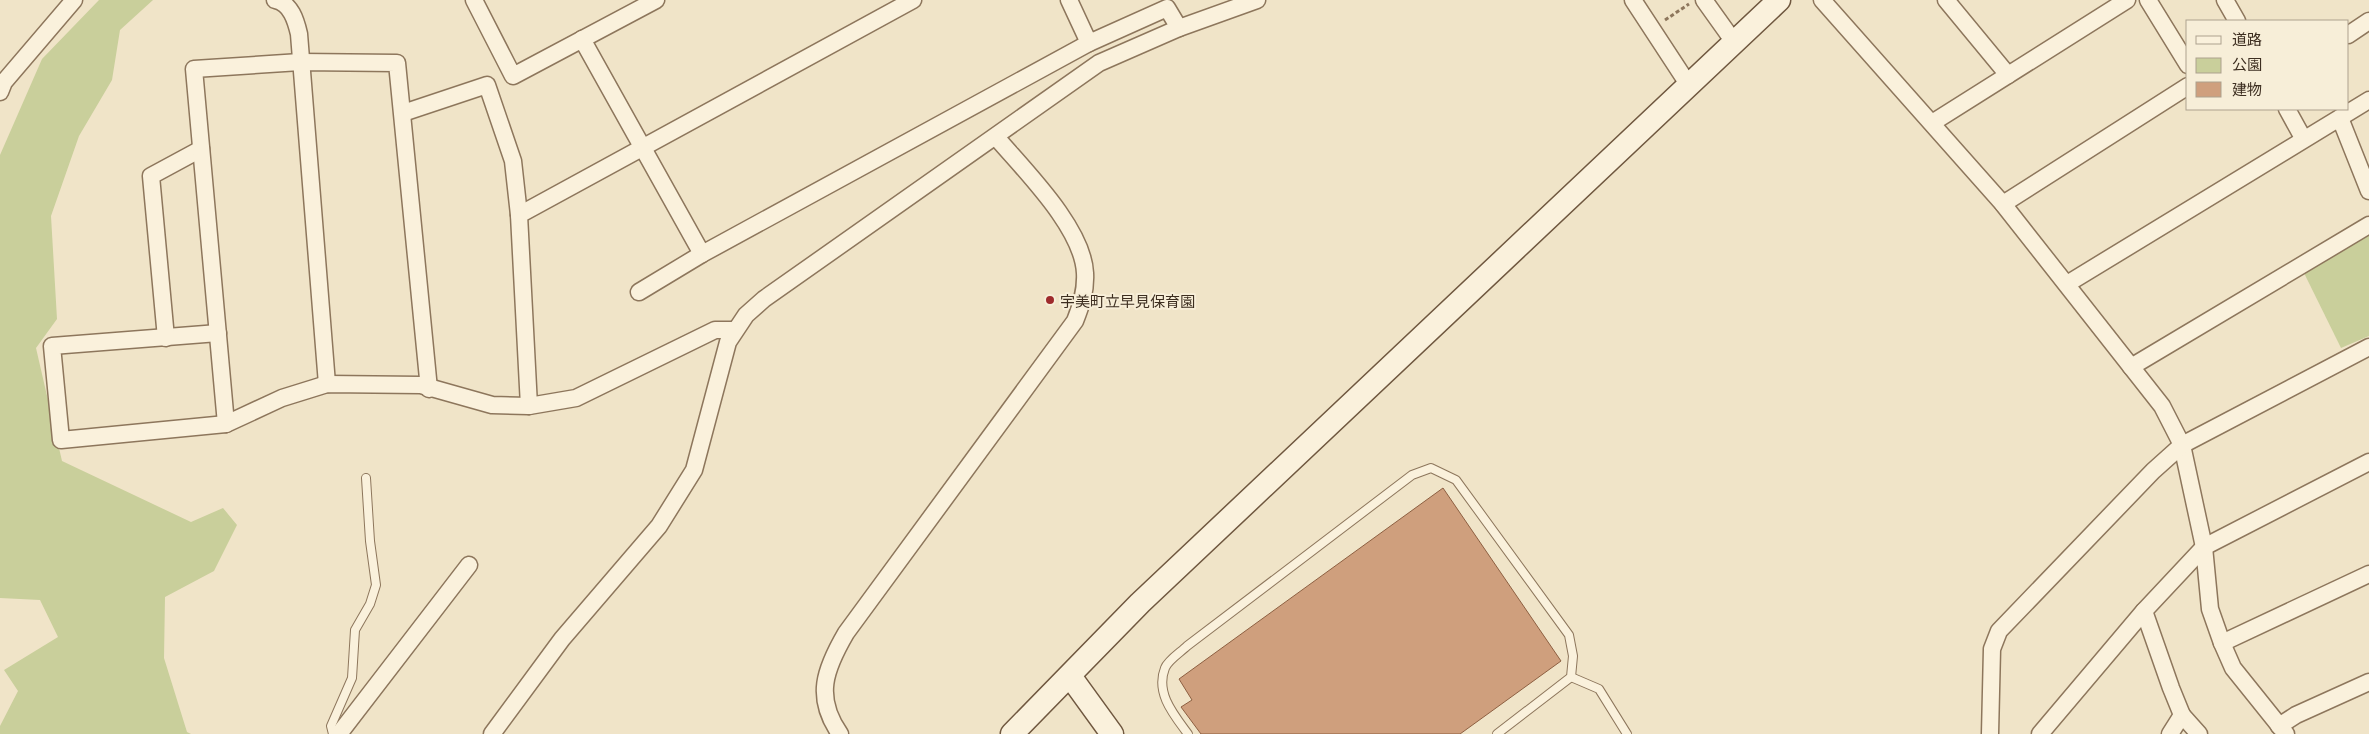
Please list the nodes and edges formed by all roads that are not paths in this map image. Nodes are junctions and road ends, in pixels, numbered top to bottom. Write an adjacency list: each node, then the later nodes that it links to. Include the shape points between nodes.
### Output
1 (74, 0): 28 (street, via 4,82)
2 (275, 0): 23 (street, via 296,17)
3 (474, 0): 20 (street, via 514,76)
4 (656, 0): 20 (street)
5 (913, 0): 36 (street)
6 (1069, 0): 22 (street)
7 (1257, 0): 18 (street)
8 (1633, 0): 26 (street)
9 (1704, 0): 21 (street)
10 (1780, 0): 21 (street)
11 (1822, 0): 33 (street)
12 (1946, 0): 25 (street)
13 (2127, 0): 25 (street)
14 (2148, 0): 24 (street)
15 (2225, 0): 16 (street)
16 (2236, 20)
17 (2369, 21): 19 (street)
18 (1179, 28): 22 (street, via 1167,8); 34 (street, via 1099,63)
19 (2349, 34)
20 (582, 39): 36 (street)
21 (1734, 42): 26 (street)
22 (1089, 43): 42 (street)
23 (300, 62): 31 (street, via 397,63); 37 (street, via 194,69); 50 (street)
24 (2186, 62)
25 (2008, 75): 33 (street)
26 (1688, 84): 62 (street, via 1140,603)
27 (2186, 87): 39 (street)
28 (0, 92)
29 (2369, 100): 32 (street)
30 (2288, 110): 35 (street)
31 (402, 113): 40 (street, via 487,85 512,161); 51 (street)
32 (2340, 118): 35 (street); 38 (street)
33 (1932, 123): 39 (street)
34 (996, 137): 45 (street, via 764,299); 70 (street, via 1058,211 1078,242 1086,272 1084,298 1075,322 846,633 829,662 824,694 831,721)
35 (2303, 138): 43 (street)
36 (643, 147): 40 (street); 42 (street)
37 (202, 149): 46 (street); 47 (street, via 151,176)
38 (2369, 191)
39 (2003, 204): 43 (street)
40 (519, 216): 52 (street)
41 (2369, 226): 49 (street)
42 (702, 254): 44 (street)
43 (2067, 284): 49 (street)
44 (639, 292)
45 (734, 330): 52 (street, via 715,330 576,398); 69 (street, via 694,470 659,526 562,639)
46 (218, 333): 47 (street); 53 (street)
47 (166, 338): 53 (street, via 52,346 61,440)
48 (2369, 347): 54 (street)
49 (2131, 367): 54 (street, via 2162,406)
50 (327, 384): 51 (street, via 421,385); 53 (street, via 282,398)
51 (429, 388): 52 (street, via 492,405)
52 (529, 406)
53 (226, 424)
54 (2182, 445): 57 (street); 76 (street, via 1999,631 1992,649)
55 (2369, 462): 57 (street)
56 (366, 478): 67 (lane, via 376,585 370,604 355,630 352,678 331,726)
57 (2204, 547): 60 (street); 61 (street, via 2210,609)
58 (469, 565): 68 (street)
59 (2369, 574): 61 (street)
60 (2144, 611): 65 (street); 77 (street)
61 (2222, 643): 66 (street, via 2233,668)
62 (1070, 676): 71 (street); 72 (street)
63 (1571, 677): 73 (lane, via 1573,656 1568,634 1456,480 1431,468 1412,475 1165,666 1162,686 1168,708); 74 (lane); 75 (lane, via 1598,689)
64 (2369, 682): 66 (street, via 2296,715)
65 (2182, 715): 78 (street); 79 (street)
66 (2283, 730)
67 (333, 734)
68 (339, 734)
69 (492, 734)
70 (840, 734)
71 (1012, 734)
72 (1112, 734)
73 (1188, 734)
74 (1497, 734)
75 (1628, 734)
76 (1990, 734)
77 (2040, 734)
78 (2170, 734)
79 (2199, 734)

